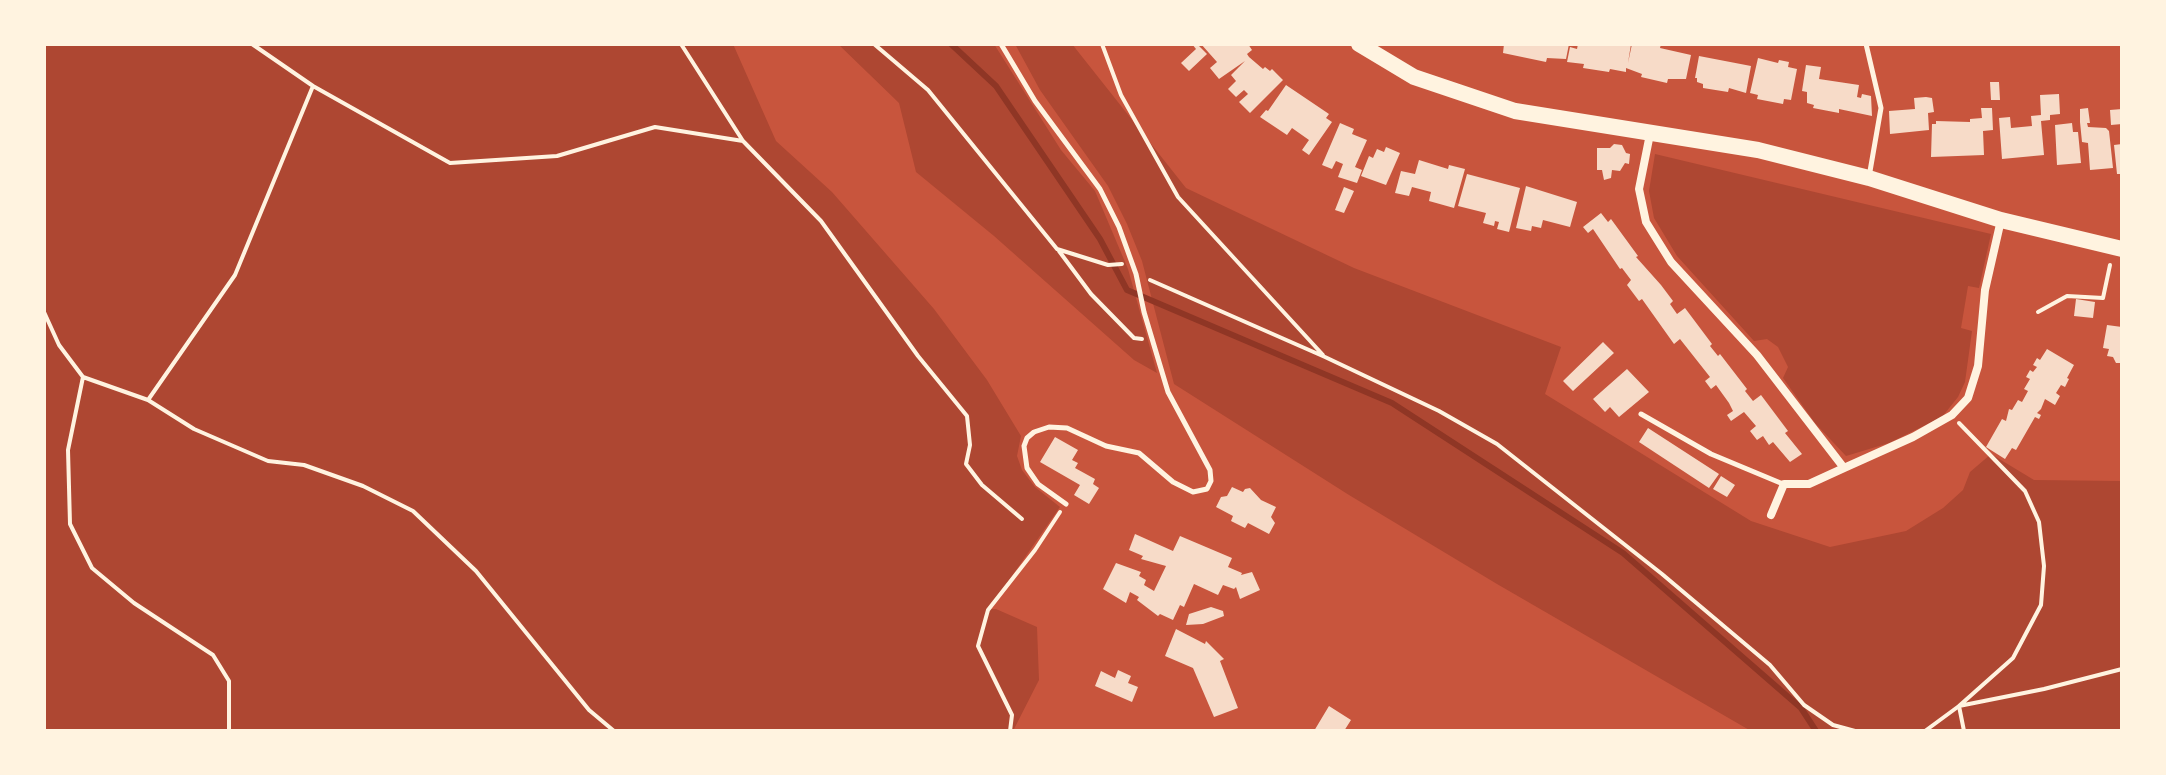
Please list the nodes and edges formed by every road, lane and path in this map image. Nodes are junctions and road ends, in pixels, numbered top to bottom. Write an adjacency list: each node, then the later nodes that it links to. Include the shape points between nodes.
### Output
1 (252, 44): 8 (path)
2 (681, 44): 10 (path)
3 (874, 44): 14 (path, via 928,90)
4 (1001, 44): 16 (lane, via 1035,101 1100,189)
5 (1102, 44): 20 (path, via 1121,95 1178,197)
6 (1359, 44): 9 (main road, via 1414,77 1515,111)
7 (1866, 44): 11 (lane, via 1881,108)
8 (313, 86): 10 (path, via 450,163 557,156 655,127); 22 (path, via 235,275)
9 (1650, 134): 11 (main road, via 1758,150); 25 (street, via 1639,189 1646,222 1671,262 1757,355)
10 (743, 141): 29 (path, via 821,221 967,416 966,464)
11 (1869, 178): 12 (main road)
12 (2001, 220): 13 (main road); 24 (street, via 1985,290 1974,382)
13 (2118, 248): 18 (path, via 2103,298 2067,296)
14 (1057, 249): 15 (path, via 1108,265); 19 (path, via 1134,338)
15 (1126, 263)
16 (1136, 274): 19 (lane); 20 (path)
17 (44, 312): 21 (path, via 59,345)
18 (2038, 312)
19 (1152, 341): 27 (lane, via 1168,392 1210,470 1207,489 1193,492 1173,482 1139,453 1106,446 1067,428 1049,427 1027,438 1027,468 1038,484)
20 (1325, 357): 32 (path, via 1497,444 1770,665)
21 (83, 377): 22 (path); 33 (path, via 68,450 70,524 92,568 213,655 229,681)
22 (148, 400): 34 (path, via 194,429 268,461 304,465 413,511 476,571 589,710)
23 (1641, 414): 26 (lane, via 1711,454)
24 (1952, 415): 25 (street); 31 (path, via 2025,491 2039,522 2044,566 2041,605 2013,658)
25 (1844, 468): 26 (street, via 1809,484)
26 (1784, 484): 28 (street)
27 (1066, 504): 35 (path, via 988,610 978,646 1012,715)
28 (1771, 515)
29 (1022, 519)
30 (2122, 669): 31 (path)
31 (1959, 706): 37 (path); 38 (path)
32 (1832, 728): 36 (path)
33 (229, 731)
34 (614, 731)
35 (1010, 731)
36 (1855, 731)
37 (1927, 731)
38 (1964, 731)

